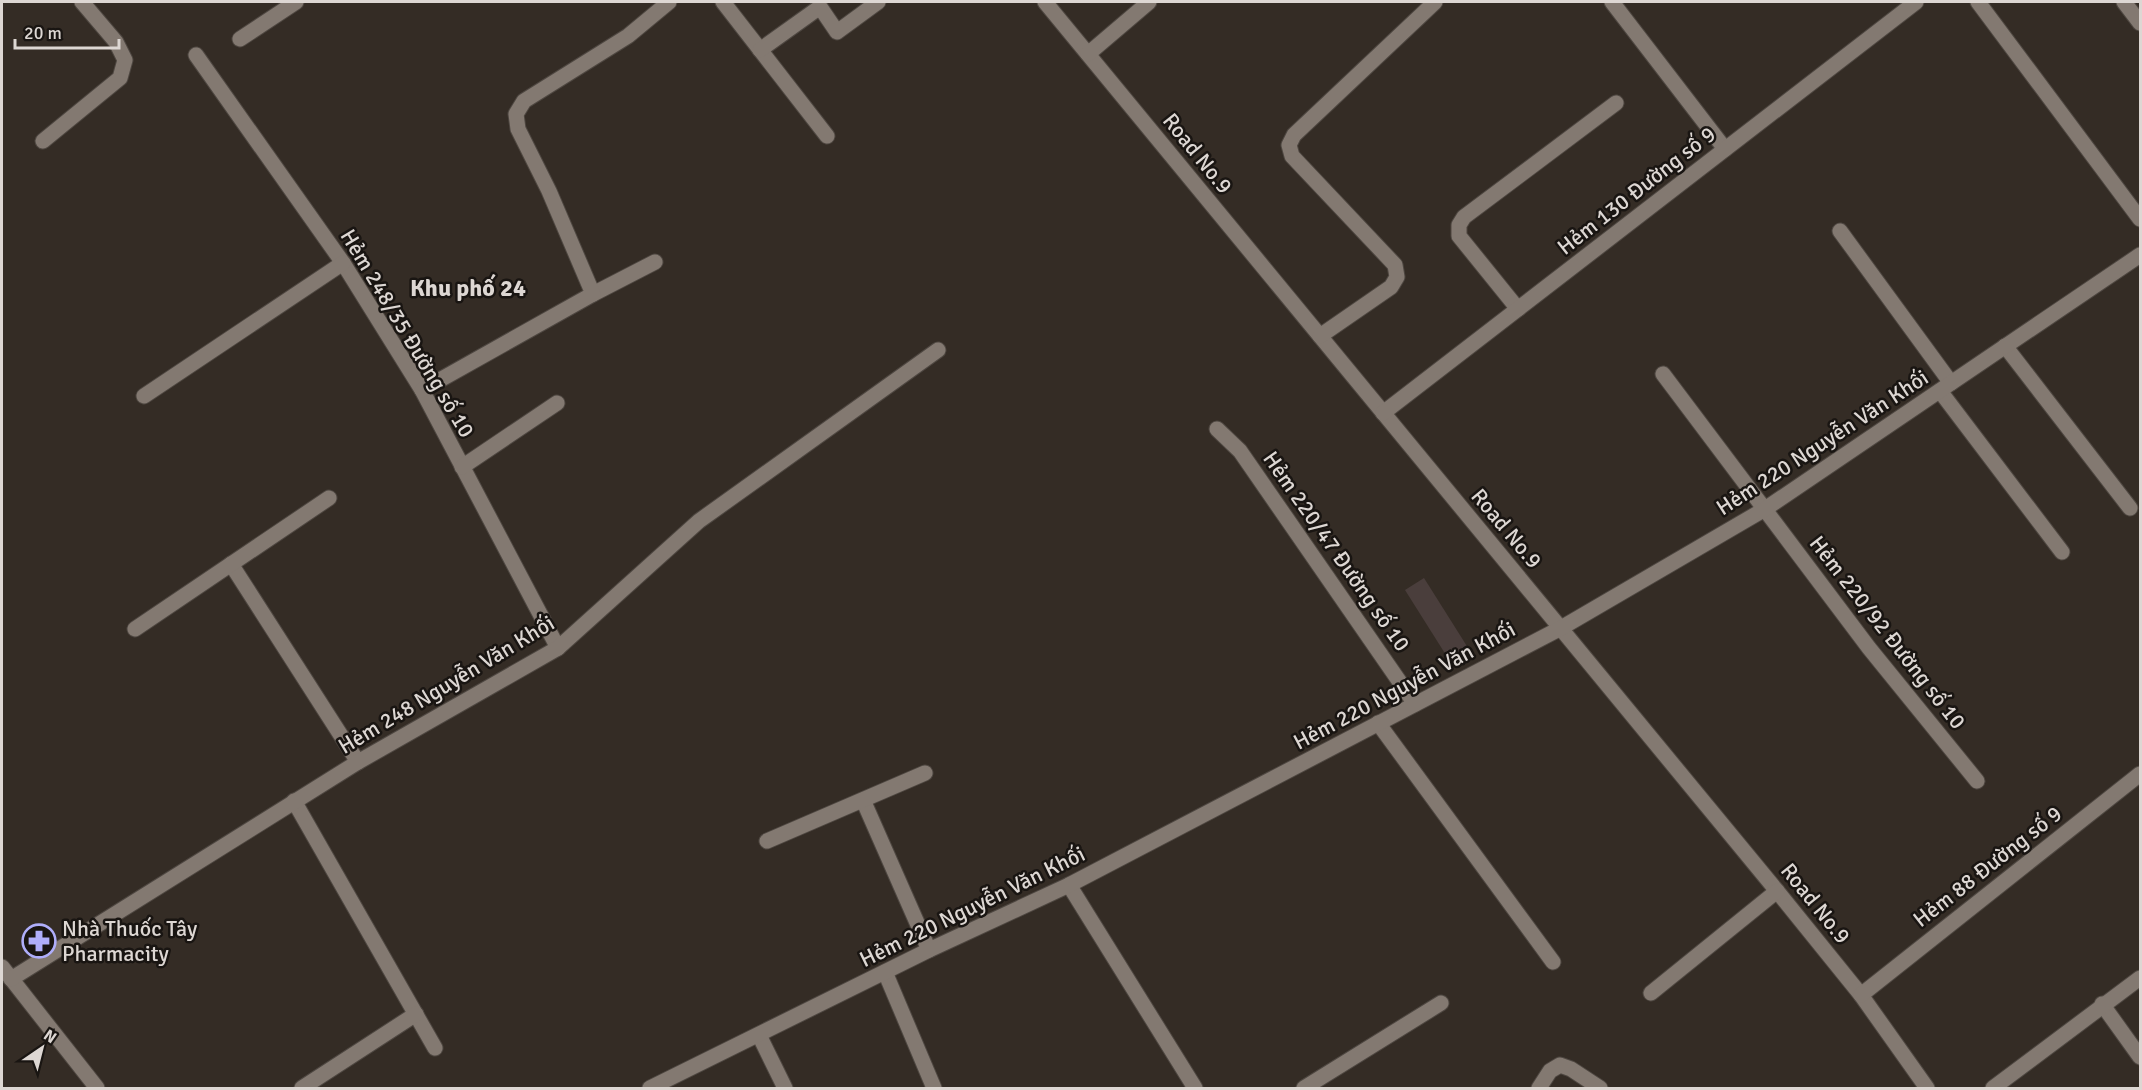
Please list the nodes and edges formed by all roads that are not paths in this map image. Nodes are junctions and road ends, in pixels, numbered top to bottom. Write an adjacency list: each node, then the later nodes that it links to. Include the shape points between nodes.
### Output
1 (82, 2): 20 (street, via 116,42 125,60 120,78)
2 (296, 2): 14 (street)
3 (723, 2): 15 (street)
4 (878, 2): 15 (street, via 837,32 820,7)
5 (1045, 2): 16 (street, Road No.9)
6 (1149, 2): 16 (street)
7 (1435, 2): 29 (street, via 1294,135 1288,146 1292,156 1395,265 1397,277 1391,287)
8 (1612, 2): 21 (street)
9 (1916, 2): 21 (street, Hẻm 130 Đường số 9)
10 (1978, 2): 22 (street)
11 (2124, 2): 13 (street)
12 (663, 3): 27 (street, via 628,36 524,101 516,114 518,129)
13 (2140, 23)
14 (240, 39)
15 (760, 50): 19 (street)
16 (1088, 54): 29 (street, Road No.9)
17 (196, 55): 26 (street, Hẻm 248/35 Đường số 10)
18 (1616, 103): 28 (street, via 1464,217 1459,225 1459,236)
19 (827, 136)
20 (43, 141)
21 (1725, 149): 28 (street, Hẻm 130 Đường số 9)
22 (2140, 219)
23 (1840, 231): 33 (street)
24 (2140, 255): 30 (street, Hẻm 220 Nguyễn Văn Khối)
25 (655, 262): 27 (street)
26 (343, 263): 34 (street, Hẻm 248/35 Đường số 10); 35 (street)
27 (593, 294): 34 (street)
28 (1518, 309): 37 (street, Hẻm 130 Đường số 9)
29 (1320, 336): 37 (street, Road No.9)
30 (2005, 346): 33 (street, Hẻm 220 Nguyễn Văn Khối); 41 (street)
31 (938, 350): 47 (street, Hẻm 248 Nguyễn Văn Khối, via 699,521)
32 (1663, 374): 42 (street, Hẻm 220/92 Đường số 10)
33 (1945, 387): 42 (street, Hẻm 220 Nguyễn Văn Khối); 43 (street)
34 (422, 390): 39 (street, Hẻm 248/35 Đường số 10)
35 (144, 396)
36 (557, 403): 39 (street)
37 (1383, 413): 45 (street, Road No.9)
38 (1217, 429): 48 (street, Hẻm 220/47 Đường số 10, via 1240,451)
39 (462, 467): 47 (street, Hẻm 248/35 Đường số 10)
40 (329, 498): 44 (street)
41 (2130, 508)
42 (1765, 509): 45 (street, Hẻm 220 Nguyễn Văn Khối); 53 (street, Hẻm 220/92 Đường số 10, via 1869,648)
43 (2062, 552)
44 (231, 564): 46 (street); 50 (street)
45 (1561, 628): 48 (street, Hẻm 220 Nguyễn Văn Khối); 58 (street, Road No.9)
46 (135, 629)
47 (558, 648): 50 (street, Hẻm 248 Nguyễn Văn Khối)
48 (1415, 704): 49 (street, Hẻm 220 Nguyễn Văn Khối)
49 (1378, 723): 57 (street, Hẻm 220 Nguyễn Văn Khối); 60 (street)
50 (358, 762): 55 (street, Hẻm 248 Nguyễn Văn Khối)
51 (925, 773): 54 (street)
52 (2140, 774): 65 (street, Hẻm 88 Đường số 9)
53 (1977, 781)
54 (863, 800): 56 (street); 59 (street)
55 (294, 801): 62 (street, Hẻm 248 Nguyễn Văn Khối); 68 (street)
56 (766, 841)
57 (1069, 885): 59 (street, Hẻm 220 Nguyễn Văn Khối); 77 (street)
58 (1777, 891): 64 (street); 65 (street, Road No.9)
59 (929, 950): 61 (street, Hẻm 220 Nguyễn Văn Khối)
60 (1553, 962)
61 (885, 972): 69 (street, Hẻm 220 Nguyễn Văn Khối); 76 (street)
62 (6, 973): 72 (street)
63 (2140, 978): 67 (street)
64 (1651, 993)
65 (1861, 994): 81 (street, Road No.9)
66 (1441, 1003): 78 (street)
67 (2103, 1004): 71 (street); 82 (street)
68 (416, 1014): 70 (street); 73 (street)
69 (759, 1035): 74 (street, Hẻm 220 Nguyễn Văn Khối); 75 (street)
70 (435, 1048)
71 (2140, 1057)
72 (97, 1089)
73 (302, 1089)
74 (650, 1089)
75 (784, 1089)
76 (934, 1089)
77 (1195, 1089)
78 (1304, 1089)
79 (1539, 1089): 80 (street, via 1550,1071 1560,1065)
80 (1600, 1089)
81 (1927, 1089)
82 (1993, 1089)

